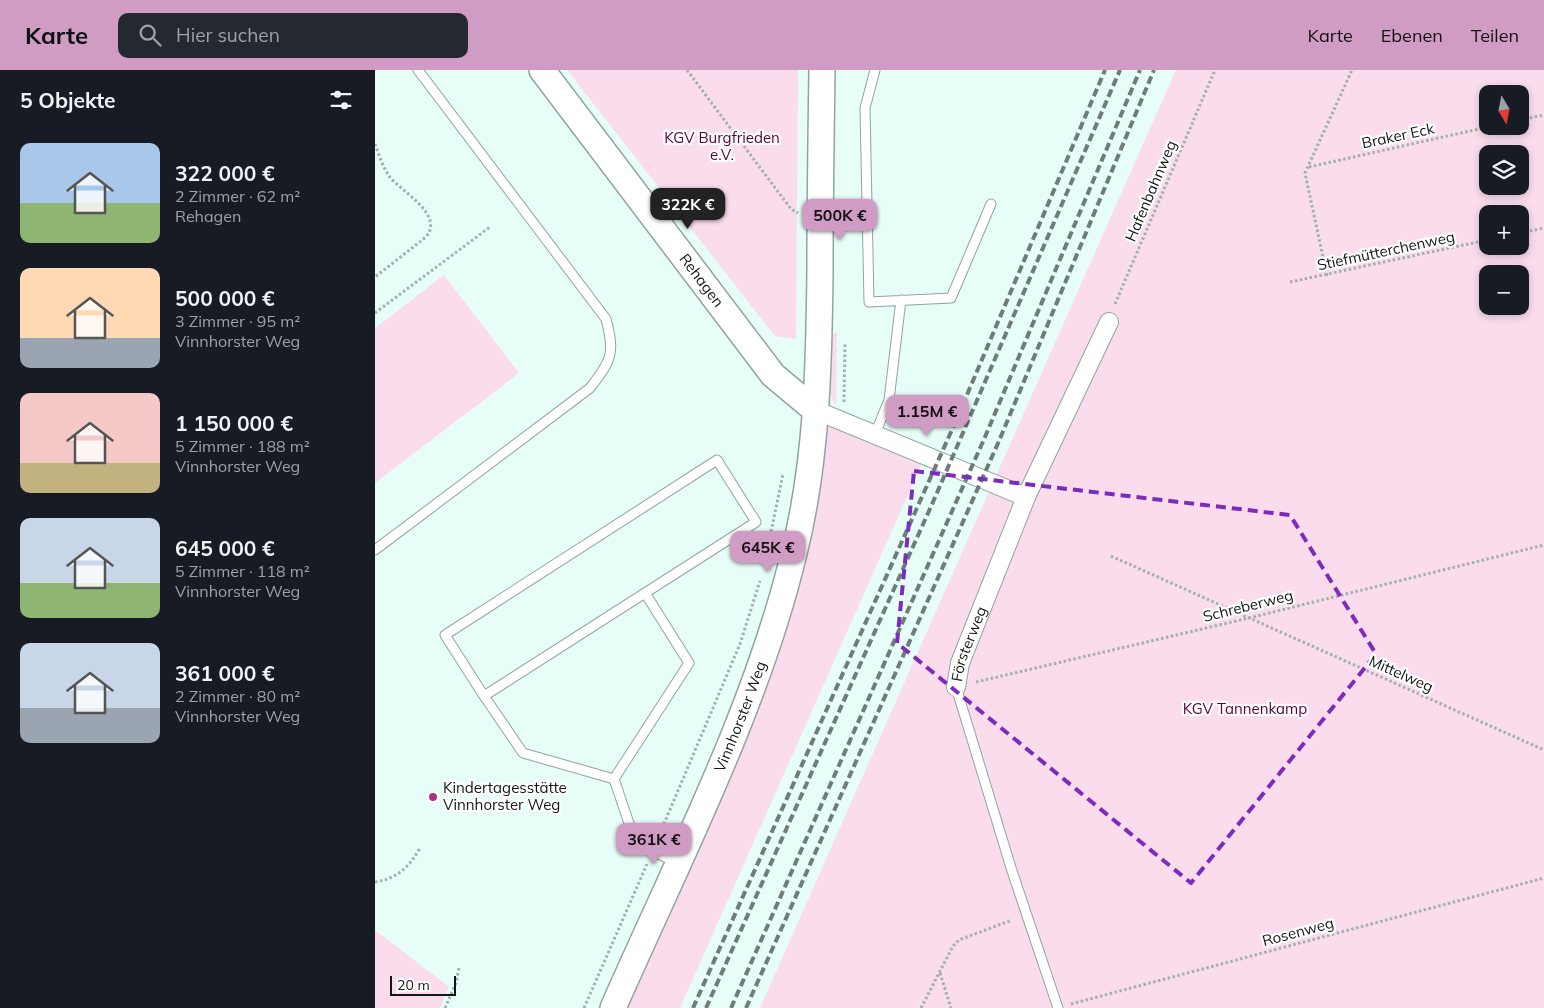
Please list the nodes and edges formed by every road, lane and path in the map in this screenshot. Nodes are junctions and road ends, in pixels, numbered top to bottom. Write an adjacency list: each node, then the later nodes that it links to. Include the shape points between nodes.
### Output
1 (418, 70): 30 (lane, via 606,319 612,341 607,366 590,388)
2 (542, 70): 25 (street, Rehagen, via 773,375)
3 (687, 70): 14 (path, via 791,209)
4 (822, 70): 25 (street, Vinnhorster Weg, via 819,347)
5 (875, 70): 22 (lane, via 865,108 869,302)
6 (1215, 70): 24 (path, Hafenbahnweg)
7 (1352, 70): 12 (path)
8 (1544, 115): 9 (path)
9 (1529, 118)
10 (1479, 129): 12 (path, Braker Eck)
11 (375, 144): 20 (path, via 390,178 423,208 430,228 426,237)
12 (1309, 167): 19 (path, via 1305,173)
13 (991, 204): 22 (lane, via 951,298)
14 (803, 216)
15 (490, 227): 23 (path)
16 (1544, 228): 17 (path)
17 (1529, 231)
18 (1479, 242): 19 (path, Stiefmütterchenweg)
19 (1327, 276): 21 (path, Stiefmütterchenweg)
20 (375, 277)
21 (1290, 282)
22 (901, 300): 26 (lane, via 889,400)
23 (375, 313)
24 (1109, 322): 28 (street, Försterweg)
25 (815, 410): 26 (street); 42 (street, Vinnhorster Weg, via 805,498 795,553 780,603 760,667)
26 (875, 434): 28 (street)
27 (783, 473): 32 (path)
28 (1026, 497): 36 (street, Försterweg, via 960,663)
29 (1544, 545): 35 (path, Schreberweg)
30 (375, 550)
31 (1111, 556): 35 (path, Mittelweg)
32 (764, 567)
33 (761, 576): 41 (path, via 740,644)
34 (645, 593): 37 (lane); 37 (lane, via 756,522 717,460 445,635); 39 (lane, via 689,663)
35 (1249, 618): 36 (path, Schreberweg); 38 (path, Mittelweg)
36 (956, 688): 43 (lane, Försterweg)
37 (484, 696): 39 (lane, via 523,753)
38 (1544, 750)
39 (615, 779): 41 (lane, via 636,844)
40 (421, 848): 46 (path, via 403,871)
41 (652, 852): 42 (lane); 51 (path)
42 (677, 863): 52 (street, Vinnhorster Weg)
43 (1012, 872): 44 (lane); 47 (lane, Försterweg)
44 (1002, 874)
45 (1544, 878): 55 (path, Rosenweg)
46 (375, 882)
47 (1026, 914): 49 (path, via 959,940); 55 (lane, Försterweg)
48 (459, 968): 50 (path)
49 (939, 972): 53 (path); 54 (path)
50 (445, 1008)
51 (584, 1008)
52 (613, 1008)
53 (921, 1008)
54 (951, 1008)
55 (1058, 1008)

